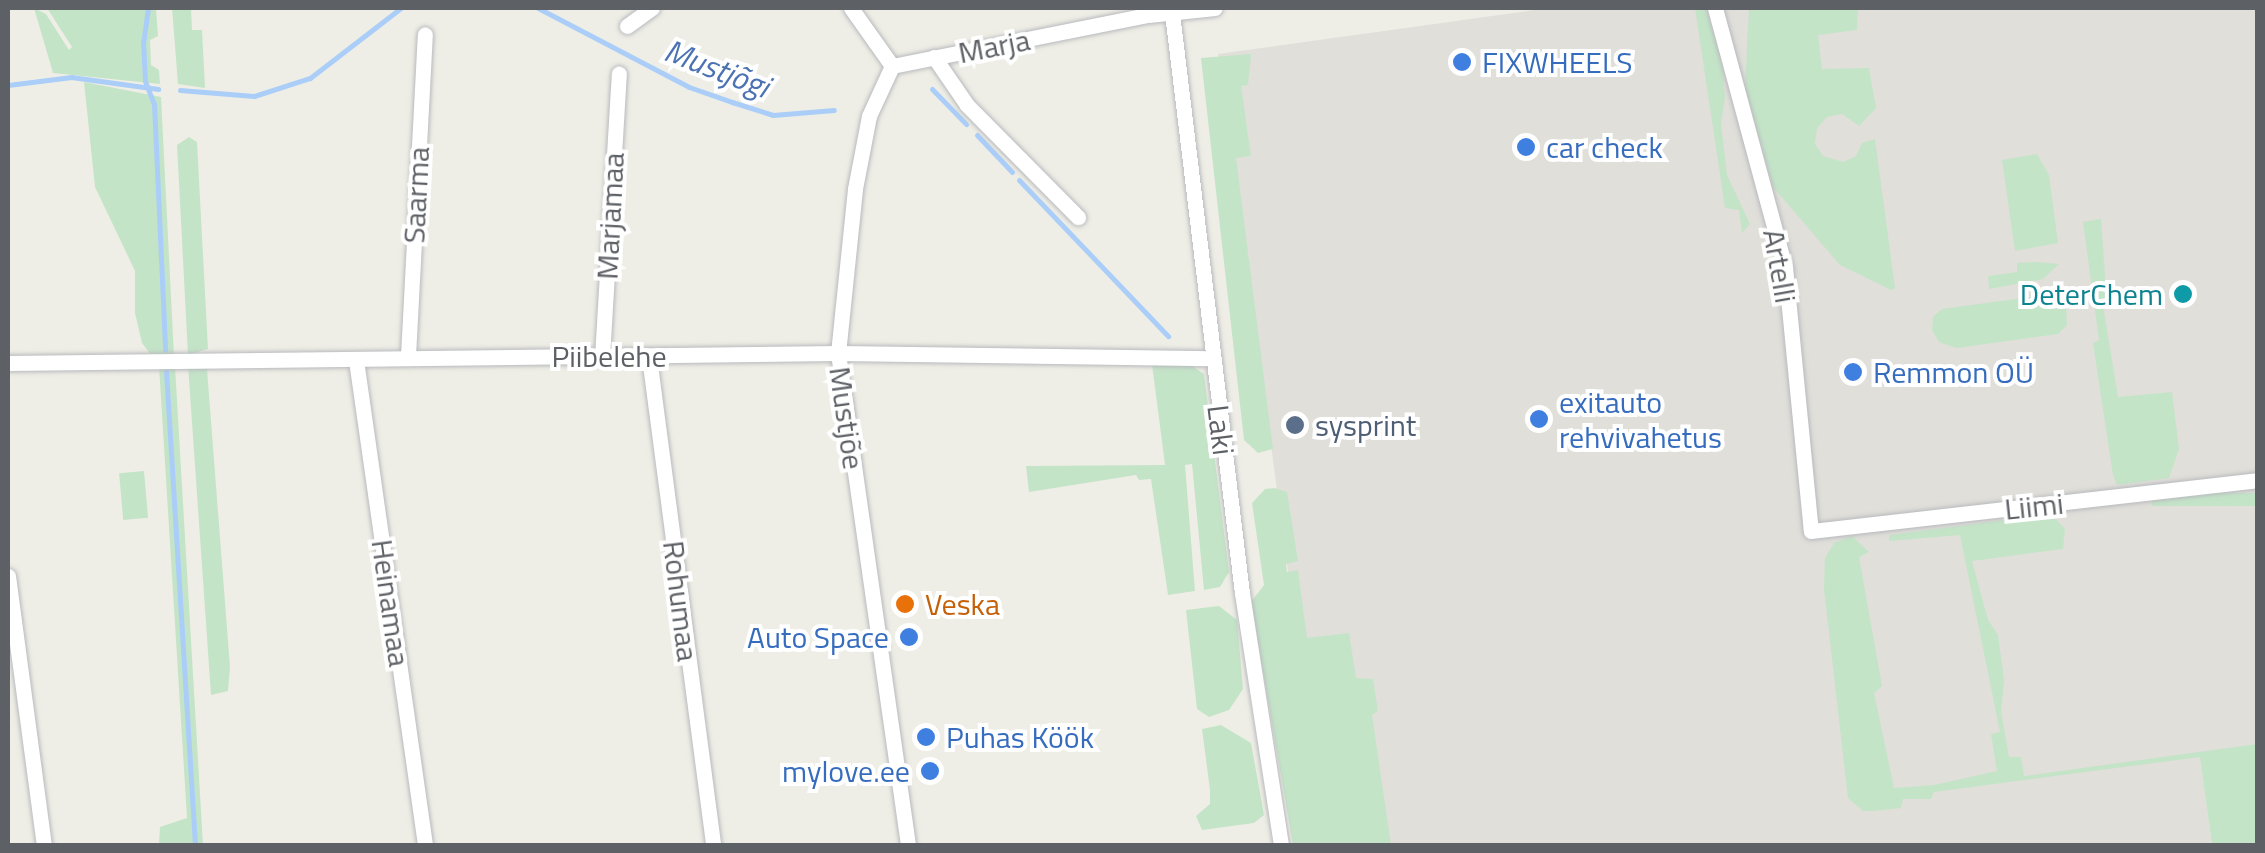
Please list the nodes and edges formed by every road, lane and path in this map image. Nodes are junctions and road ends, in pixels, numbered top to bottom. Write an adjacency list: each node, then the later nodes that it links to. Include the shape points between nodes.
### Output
1 (652, 8): 6 (street)
2 (851, 8): 9 (street)
3 (1213, 8): 5 (street, Marja)
4 (1715, 8): 20 (street, Artelli, via 1784,267)
5 (1172, 12): 8 (street, Marja); 16 (street, Laki)
6 (627, 26)
7 (424, 34): 13 (street, Saarma)
8 (934, 58): 9 (street, Marja); 11 (street, via 968,105)
9 (892, 66): 12 (street, Mustjõe, via 869,116)
10 (619, 74): 15 (street, Marjamaa)
11 (1078, 217)
12 (838, 353): 14 (street, Piibelehe); 16 (street, Piibelehe); 25 (street, Mustjõe)
13 (408, 356): 15 (street, Piibelehe); 17 (street, Piibelehe)
14 (649, 356): 15 (street, Piibelehe); 24 (street, Rohumaa)
15 (602, 358)
16 (1212, 358): 26 (street, Laki)
17 (356, 360): 18 (street, Piibelehe); 23 (street, Heinamaa)
18 (8, 363)
19 (2258, 480): 20 (street, Liimi)
20 (1811, 532)
21 (8, 576): 22 (street)
22 (44, 846)
23 (426, 846)
24 (713, 846)
25 (908, 846)
26 (1281, 846)

